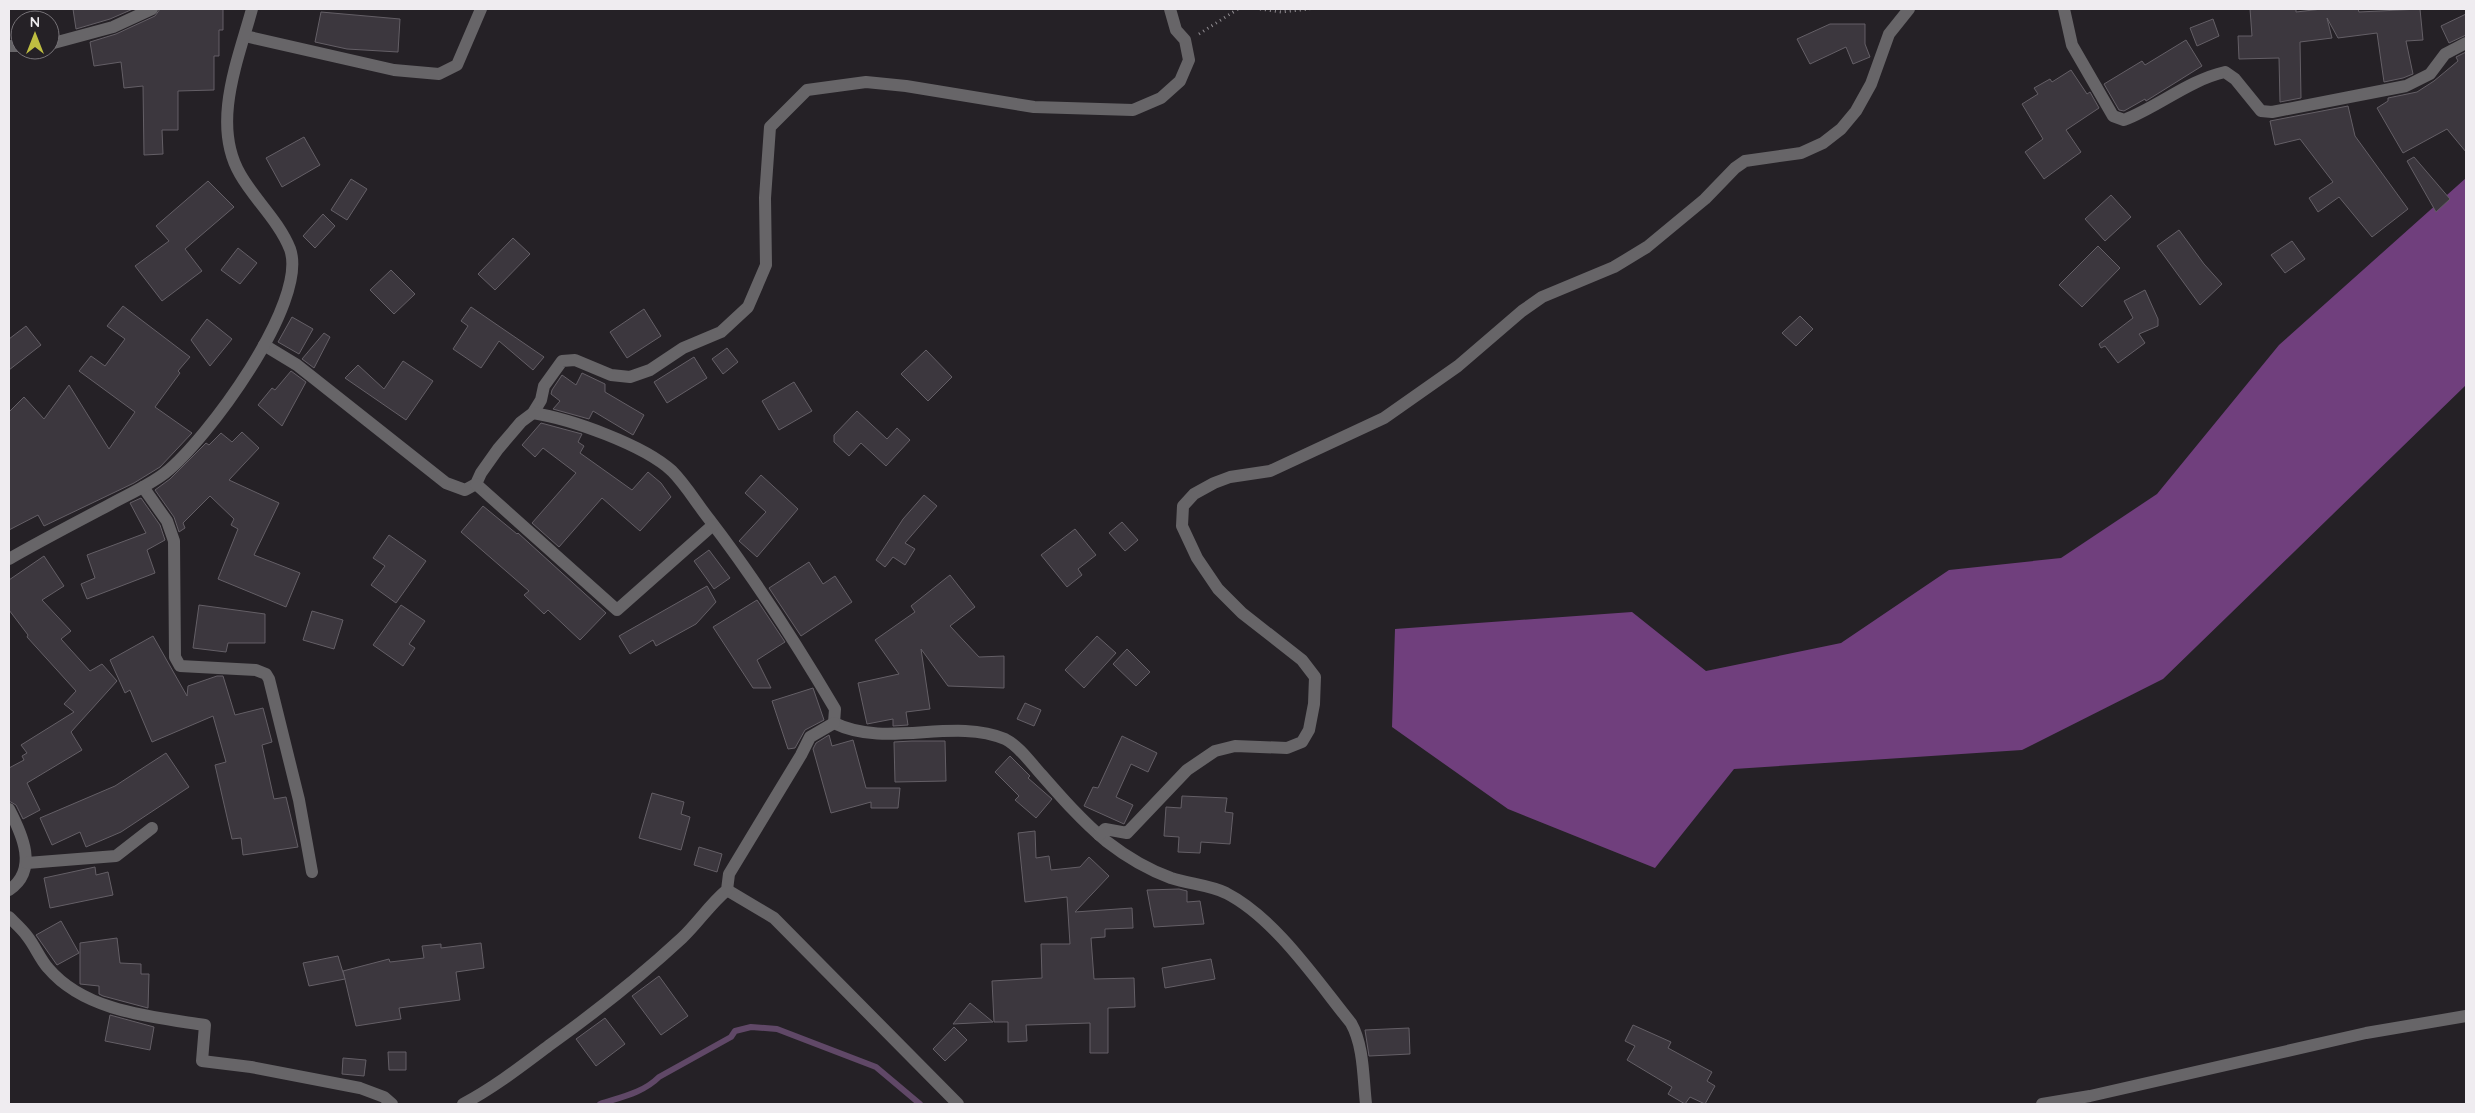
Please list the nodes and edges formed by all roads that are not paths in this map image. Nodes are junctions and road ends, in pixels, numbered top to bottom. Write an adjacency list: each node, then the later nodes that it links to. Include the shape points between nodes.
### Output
1 (152, 9): 8 (street, via 112,28)
2 (252, 9): 7 (street)
3 (480, 9): 7 (street, via 457,65 439,74 394,70)
4 (1170, 9): 11 (street, via 1176,30 1185,40 1189,60 1180,81 1161,98 1133,110 1034,107 866,82 807,90 770,127 765,198 766,265 748,307 720,332 683,348 650,370 630,377 611,375 575,360 562,361 544,386)
5 (1909, 9): 19 (street, via 1889,34 1871,84 1856,111 1823,143 1801,154 1745,161 1647,247 1614,267 1522,310 1458,366 1384,418 1270,471 1230,477 1194,494 1183,506 1182,526 1197,558 1218,589 1242,613 1302,660 1315,677 1309,730 1302,742 1287,748 1235,746 1215,751 1188,770 1127,832 1104,829)
6 (2064, 9): 9 (street, via 2072,45 2113,116 2124,120 2225,72 2235,79 2261,111 2272,112 2406,86 2430,74 2445,54)
7 (245, 36): 10 (street, via 227,117 228,148 239,173 281,231 290,250 293,268 290,288)
8 (60, 41)
9 (2466, 43)
10 (264, 345): 12 (street, via 298,365 446,483 465,490); 13 (street, via 232,396 189,451 165,473)
11 (534, 413): 12 (street, via 521,422 498,448); 14 (street, via 566,420 647,452 672,472)
12 (476, 484): 14 (street, via 617,610)
13 (143, 487): 15 (street); 21 (street, via 167,521 174,541 175,658 180,666 256,670 270,679 299,800)
14 (713, 525): 16 (street, via 789,632 834,709)
15 (9, 559)
16 (834, 723): 19 (street, via 847,730 875,733 966,732 1007,740); 23 (street, via 810,737 730,874)
17 (9, 809): 20 (street, via 21,833)
18 (152, 828): 20 (street, via 116,856)
19 (1099, 835): 30 (street, via 1171,878 1226,894 1279,936 1356,1032)
20 (27, 863): 22 (street, via 17,884)
21 (312, 872)
22 (9, 890)
23 (727, 890): 28 (street, via 684,936 625,988 490,1090); 29 (street, via 774,918)
24 (9, 917): 27 (street, via 28,937 48,968 93,1001 156,1018 205,1024 202,1060 360,1088 384,1096)
25 (2466, 1016): 26 (street, via 2366,1033)
26 (2091, 1100): 31 (street)
27 (392, 1104)
28 (463, 1104)
29 (958, 1104)
30 (1366, 1104)
31 (2042, 1104)

